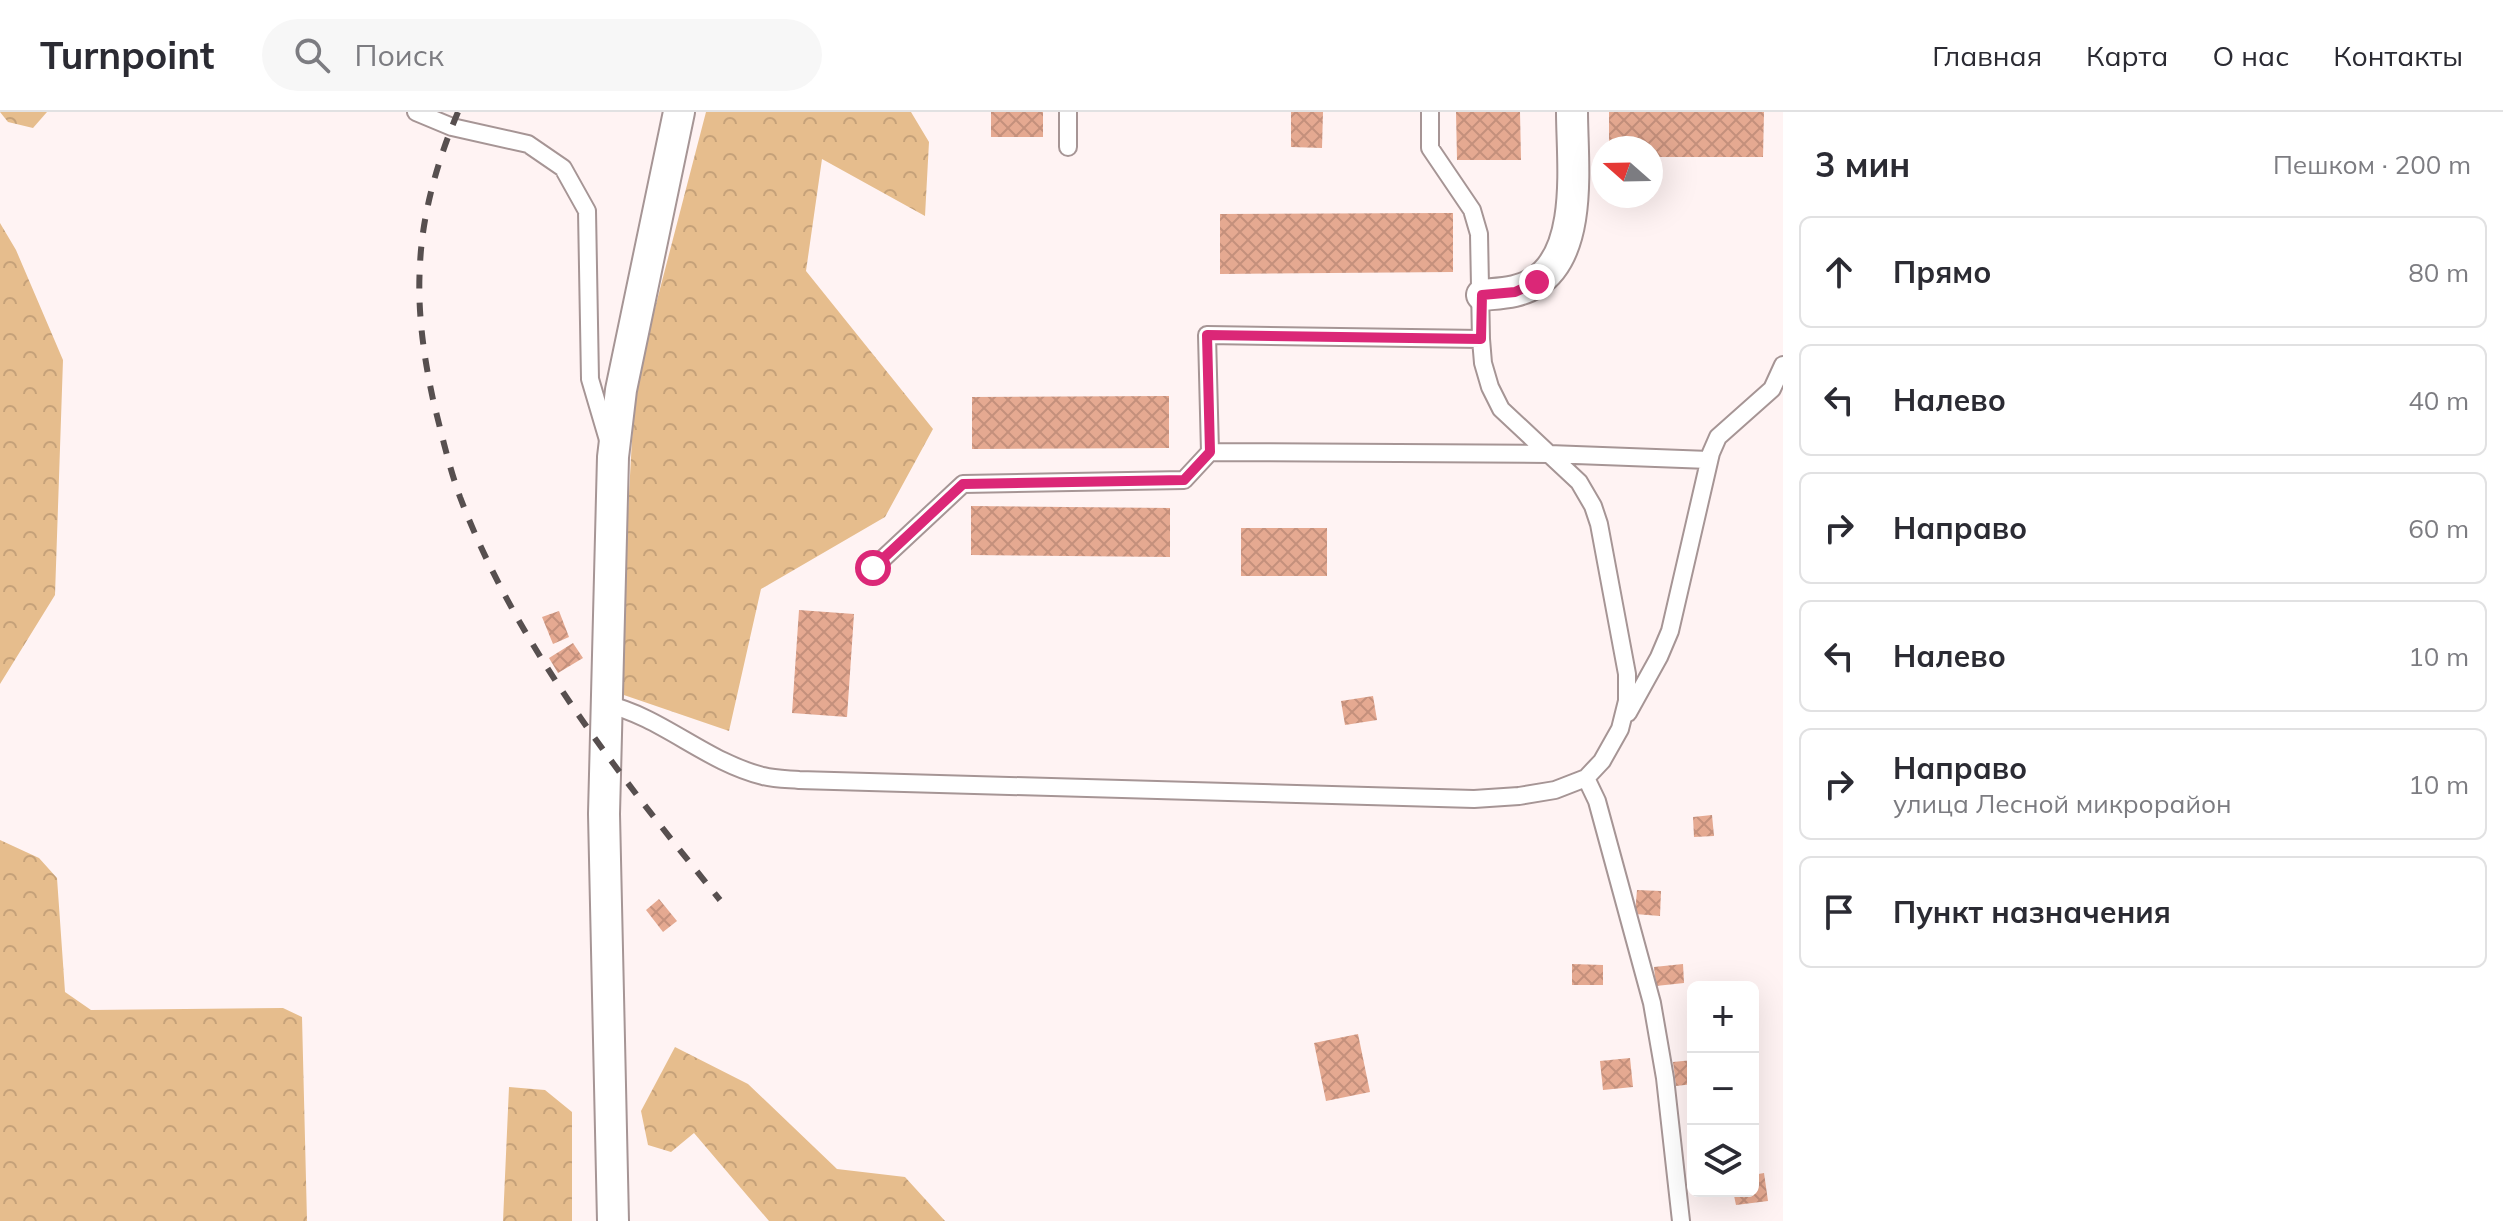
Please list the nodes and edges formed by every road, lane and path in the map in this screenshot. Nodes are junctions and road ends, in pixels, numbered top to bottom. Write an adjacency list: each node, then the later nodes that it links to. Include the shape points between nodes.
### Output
1 (416, 112): 12 (lane, via 452,127 528,144 563,168 587,211 590,379)
2 (679, 112): 12 (street, via 621,390)
3 (1068, 112): 6 (lane)
4 (1430, 112): 7 (lane, via 1430,148 1472,210 1479,234)
5 (1572, 112): 7 (street, via 1572,208 1555,263 1537,282 1515,292)
6 (1068, 147)
7 (1482, 295): 8 (lane)
8 (1481, 339): 10 (lane, via 1207,335); 11 (lane, via 1483,363 1501,409)
9 (1783, 365): 13 (lane, via 1772,389 1718,437)
10 (1210, 452): 11 (lane); 14 (lane, via 1184,480 963,484)
11 (1549, 454): 13 (lane); 16 (lane, via 1579,482 1599,524 1627,674)
12 (613, 457): 15 (street)
13 (1709, 460): 16 (lane, via 1670,631)
14 (873, 568)
15 (606, 704): 17 (lane, via 628,709 732,765 799,780 1474,799 1555,790); 18 (street)
16 (1620, 729): 17 (lane)
17 (1586, 778): 19 (lane, via 1597,801 1652,1003)
18 (613, 1221)
19 (1681, 1221)

